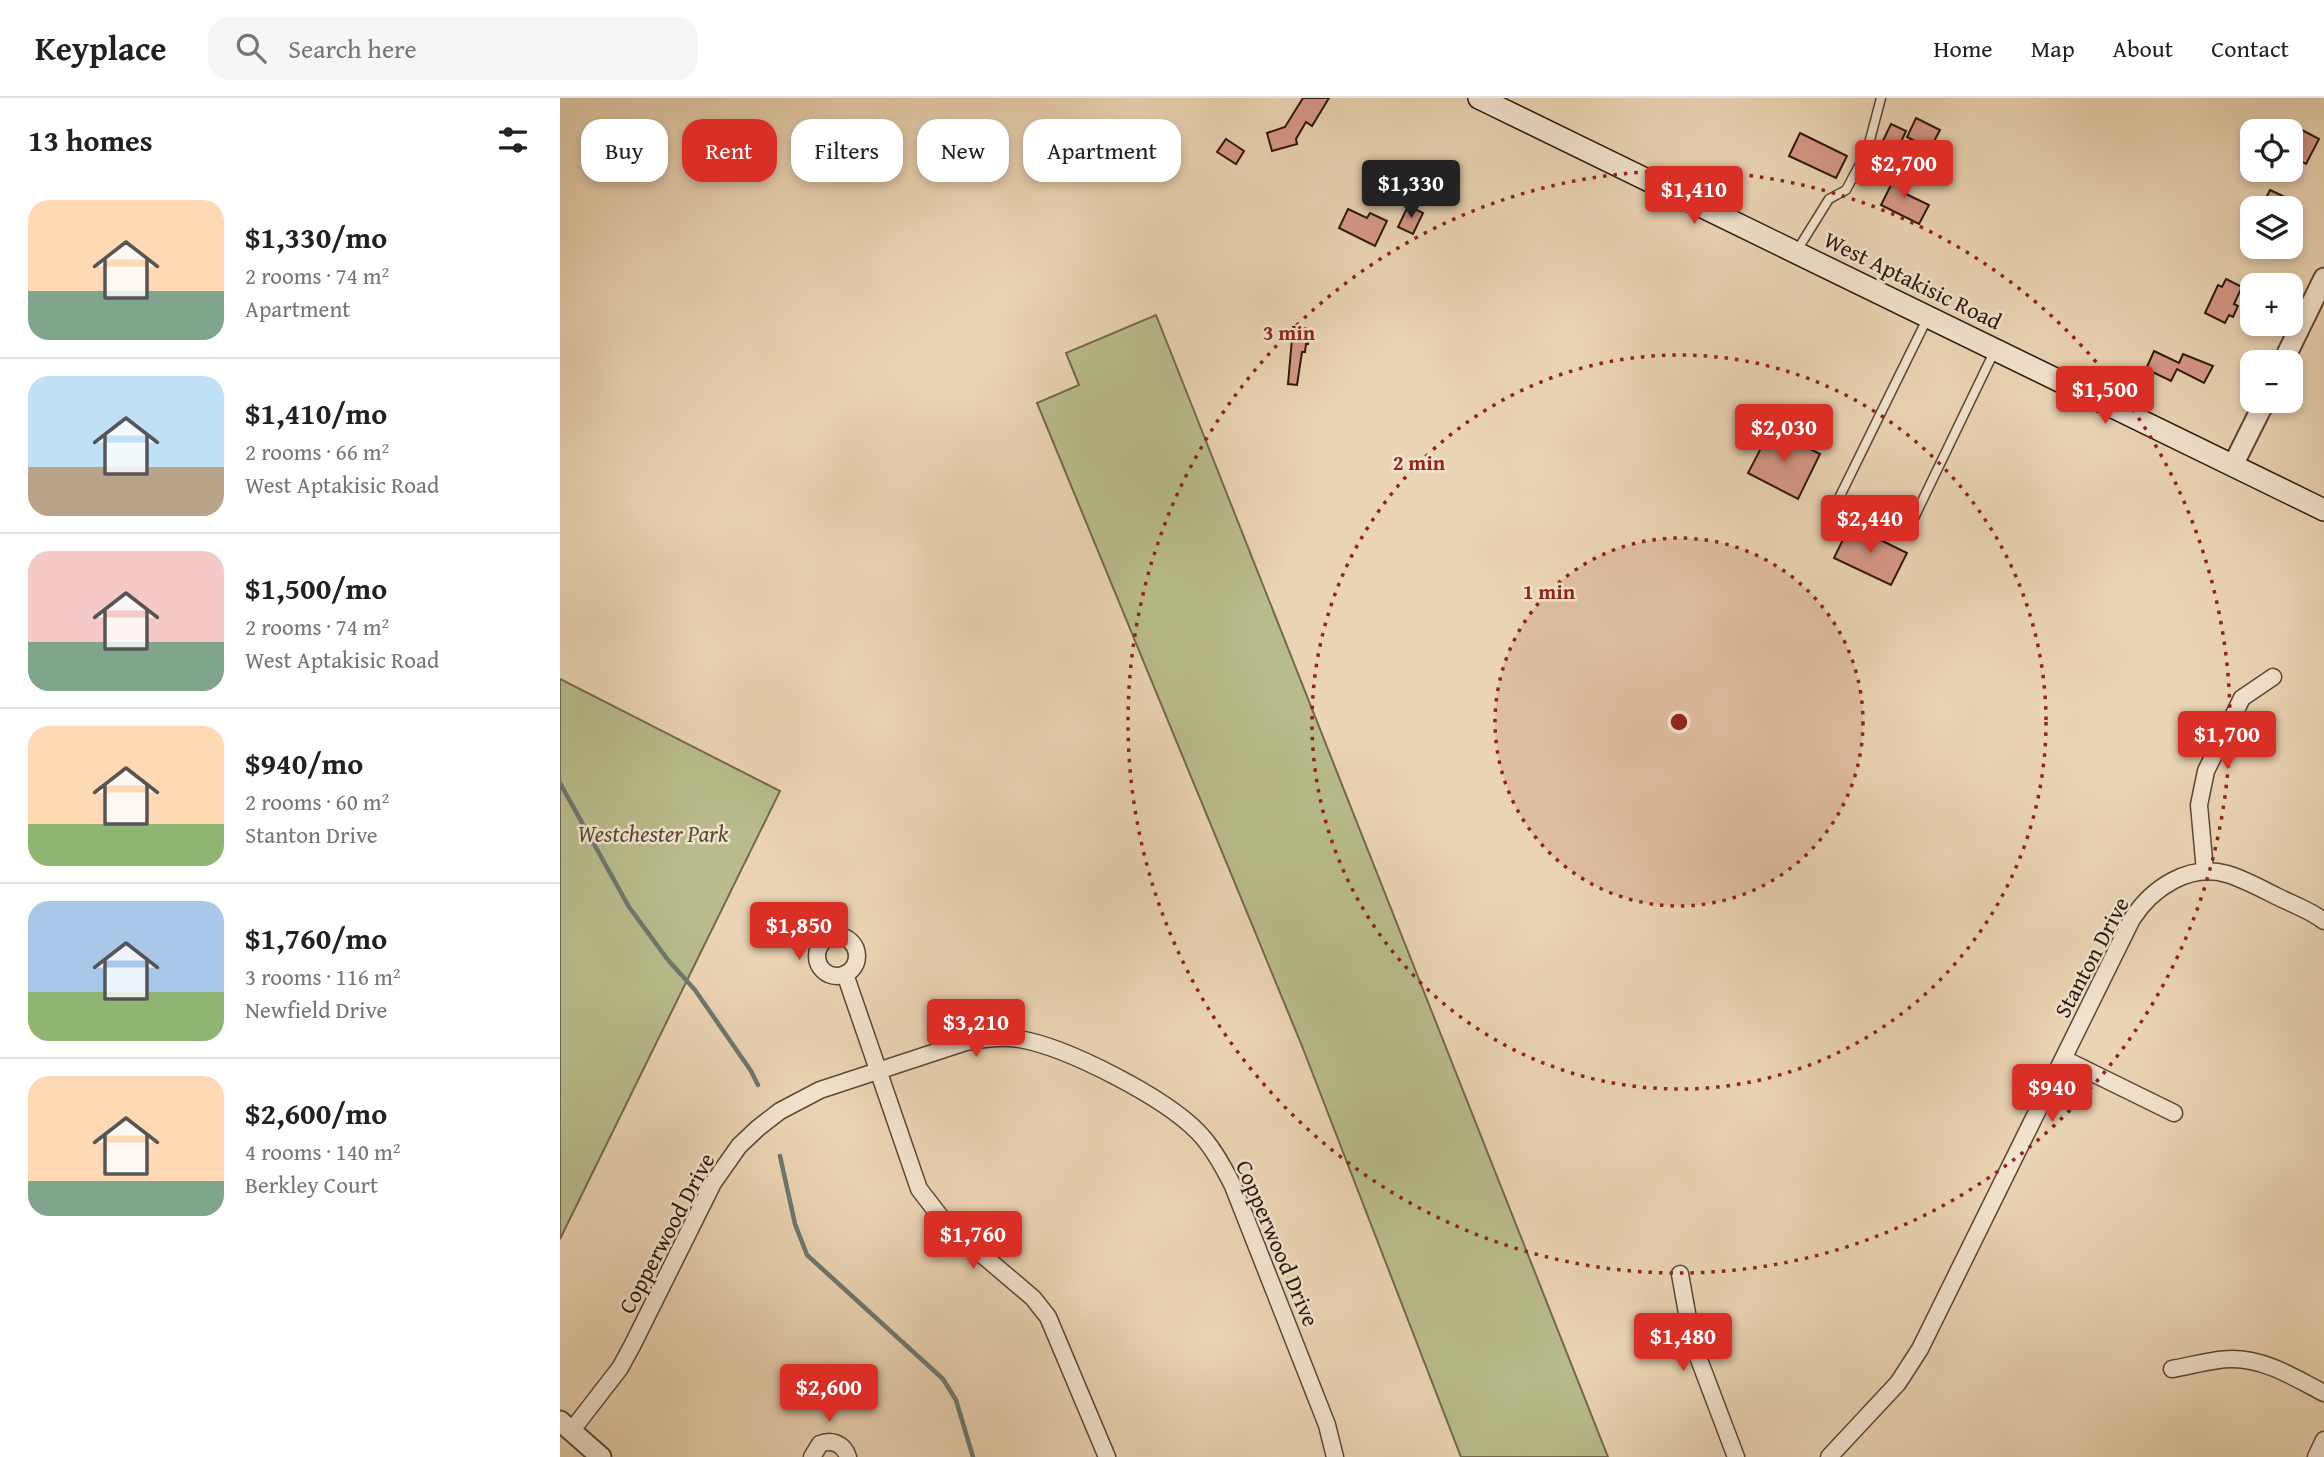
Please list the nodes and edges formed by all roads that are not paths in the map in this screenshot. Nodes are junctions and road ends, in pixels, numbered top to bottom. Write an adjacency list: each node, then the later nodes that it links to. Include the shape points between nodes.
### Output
1 (1479, 98): 3 (main road, West Aptakisic Road)
2 (1881, 98): 4 (lane, via 1857,171 1846,190 1829,199)
3 (1501, 103): 4 (main road, West Aptakisic Road)
4 (1796, 252): 6 (main road, West Aptakisic Road)
5 (2324, 278): 8 (street)
6 (1928, 316): 7 (main road, West Aptakisic Road); 7 (lane, via 1839,498 1850,509 1895,527 1913,520)
7 (1996, 349): 10 (main road, West Aptakisic Road)
8 (2289, 350)
9 (2258, 413): 10 (street)
10 (2233, 466): 11 (main road, West Aptakisic Road)
11 (2324, 510)
12 (2273, 677): 13 (street, via 2242,698 2206,771 2199,805)
13 (2205, 871): 14 (street, Stanton Drive, via 2243,880); 16 (street, Stanton Drive, via 2172,881 2142,904)
14 (2324, 921)
15 (845, 974): 17 (street)
16 (2064, 1059): 18 (street); 30 (street, Stanton Drive, via 1920,1349 1898,1383)
17 (878, 1071): 22 (street, Copperwood Drive, via 800,1099 739,1146 713,1183 620,1368); 27 (street, via 919,1189 946,1224 1033,1298 1048,1317); 28 (street, Copperwood Drive, via 966,1042 1017,1038 1050,1046 1098,1069 1146,1093 1186,1121 1233,1186 1327,1425)
18 (2174, 1113)
19 (1680, 1274): 29 (street, via 1692,1341)
20 (2172, 1369): 21 (street, via 2231,1359 2250,1361 2270,1365)
21 (2324, 1393)
22 (566, 1426): 24 (street)
23 (2324, 1440): 31 (street)
24 (601, 1457)
25 (812, 1457): 26 (street, via 820,1444 832,1442 843,1447)
26 (848, 1457)
27 (1107, 1457)
28 (1335, 1457)
29 (1736, 1457)
30 (1829, 1457)
31 (2316, 1457)

